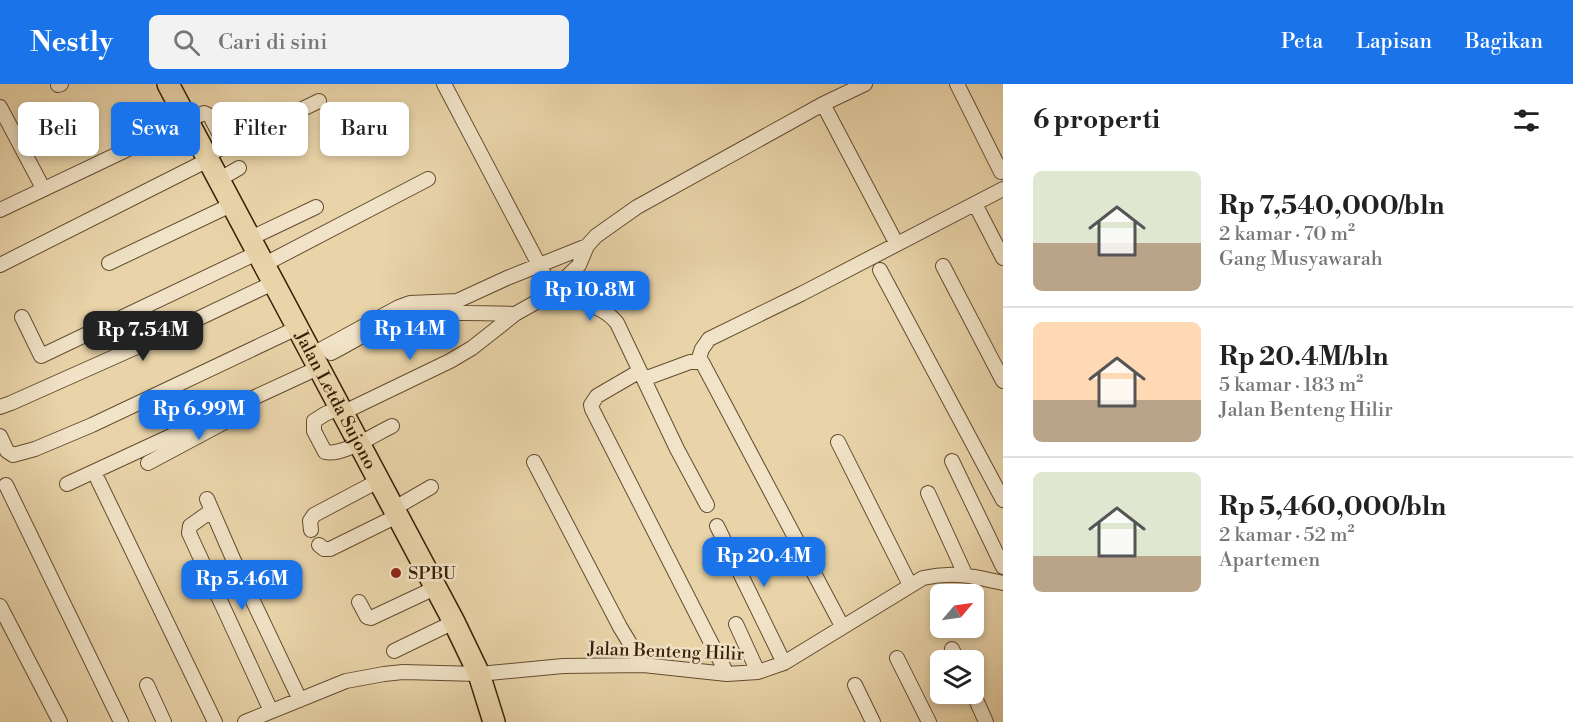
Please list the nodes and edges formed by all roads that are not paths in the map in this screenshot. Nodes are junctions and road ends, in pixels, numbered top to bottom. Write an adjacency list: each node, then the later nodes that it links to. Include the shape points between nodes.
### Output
1 (168, 84): 6 (highway, Jalan Letda Sujono)
2 (444, 84): 32 (street)
3 (865, 84): 7 (street)
4 (957, 84): 17 (street)
5 (319, 101): 8 (street)
6 (177, 102)
7 (823, 104): 26 (street); 27 (street, via 637,207)
8 (308, 106)
9 (0, 107): 20 (street)
10 (200, 115): 11 (street, via 208,113)
11 (212, 120)
12 (200, 145): 15 (highway, Jalan Letda Sujono)
13 (212, 155): 15 (street)
14 (112, 156): 20 (street)
15 (207, 158): 19 (highway, Jalan Letda Sujono); 31 (street)
16 (239, 168): 19 (street)
17 (1002, 172)
18 (428, 179): 29 (street)
19 (218, 180): 23 (highway, Jalan Letda Sujono)
20 (43, 188): 25 (street)
21 (1003, 189): 22 (street)
22 (975, 204): 28 (street); 39 (street, via 709,339)
23 (231, 205): 29 (highway, Jalan Letda Sujono); 30 (street)
24 (316, 207): 29 (street)
25 (0, 210)
26 (893, 237)
27 (587, 246): 32 (street); 35 (street, via 579,265)
28 (1003, 258)
29 (261, 260): 37 (street, via 40,356); 38 (highway, Jalan Letda Sujono); 43 (street, via 158,338)
30 (109, 263)
31 (0, 265)
32 (538, 265): 35 (street); 40 (street, via 457,301 399,307)
33 (943, 266): 42 (street)
34 (880, 270): 58 (street)
35 (555, 290): 36 (street); 41 (street, via 613,318)
36 (515, 314): 40 (street, via 407,317); 44 (street, via 450,361)
37 (22, 317)
38 (297, 328): 40 (highway, Jalan Letda Sujono); 46 (street, via 35,449 13,455)
39 (698, 361): 41 (street); 73 (street, via 710,374)
40 (317, 364): 44 (highway, Jalan Letda Sujono); 51 (street); 54 (street)
41 (642, 375): 59 (street); 80 (street, via 597,396 592,409)
42 (1003, 381)
43 (0, 407)
44 (340, 410): 48 (highway, Jalan Letda Sujono); 48 (street, via 314,421 314,431 325,452)
45 (392, 426): 48 (street)
46 (1, 440)
47 (838, 442): 67 (street)
48 (358, 443): 53 (highway, Jalan Letda Sujono)
49 (952, 461): 64 (street)
50 (534, 462): 77 (street)
51 (148, 463)
52 (98, 480): 89 (street)
53 (378, 480): 60 (highway, Jalan Letda Sujono); 62 (street, via 314,515)
54 (68, 484)
55 (6, 485): 87 (street)
56 (431, 487): 60 (street)
57 (928, 493): 65 (street)
58 (1003, 500)
59 (706, 505)
60 (395, 512): 63 (street, via 330,549); 68 (highway, Jalan Letda Sujono)
61 (717, 526): 76 (street)
62 (311, 530)
63 (319, 545)
64 (1003, 567)
65 (965, 574): 66 (street, Jalan Benteng Hilir); 67 (street, Jalan Benteng Hilir, via 922,578)
66 (1003, 583)
67 (910, 585): 73 (street, Jalan Benteng Hilir)
68 (435, 588): 69 (street, via 371,618); 71 (highway, Jalan Letda Sujono)
69 (359, 602)
70 (0, 606): 86 (street)
71 (453, 622): 74 (street); 79 (highway, Jalan Letda Sujono)
72 (736, 624): 78 (street)
73 (843, 626): 76 (street, Jalan Benteng Hilir)
74 (394, 651)
75 (897, 658): 93 (street)
76 (784, 663): 78 (street, Jalan Benteng Hilir)
77 (643, 665): 79 (street, Jalan Benteng Hilir, via 563,666); 80 (street, Jalan Benteng Hilir)
78 (758, 672): 80 (street, Jalan Benteng Hilir)
79 (480, 674): 83 (street, Jalan Benteng Hilir, via 384,674 346,681); 91 (highway, Jalan Letda Sujono)
80 (727, 674)
81 (147, 685): 88 (street)
82 (855, 685): 92 (street)
83 (300, 700): 85 (street, Jalan Benteng Hilir); 85 (street, via 209,505 190,526 189,533)
84 (978, 704): 94 (street)
85 (271, 711): 90 (street, Jalan Benteng Hilir)
86 (60, 722)
87 (120, 722)
88 (164, 722)
89 (215, 722)
90 (245, 722)
91 (494, 722)
92 (873, 722)
93 (929, 722)
94 (986, 722)

